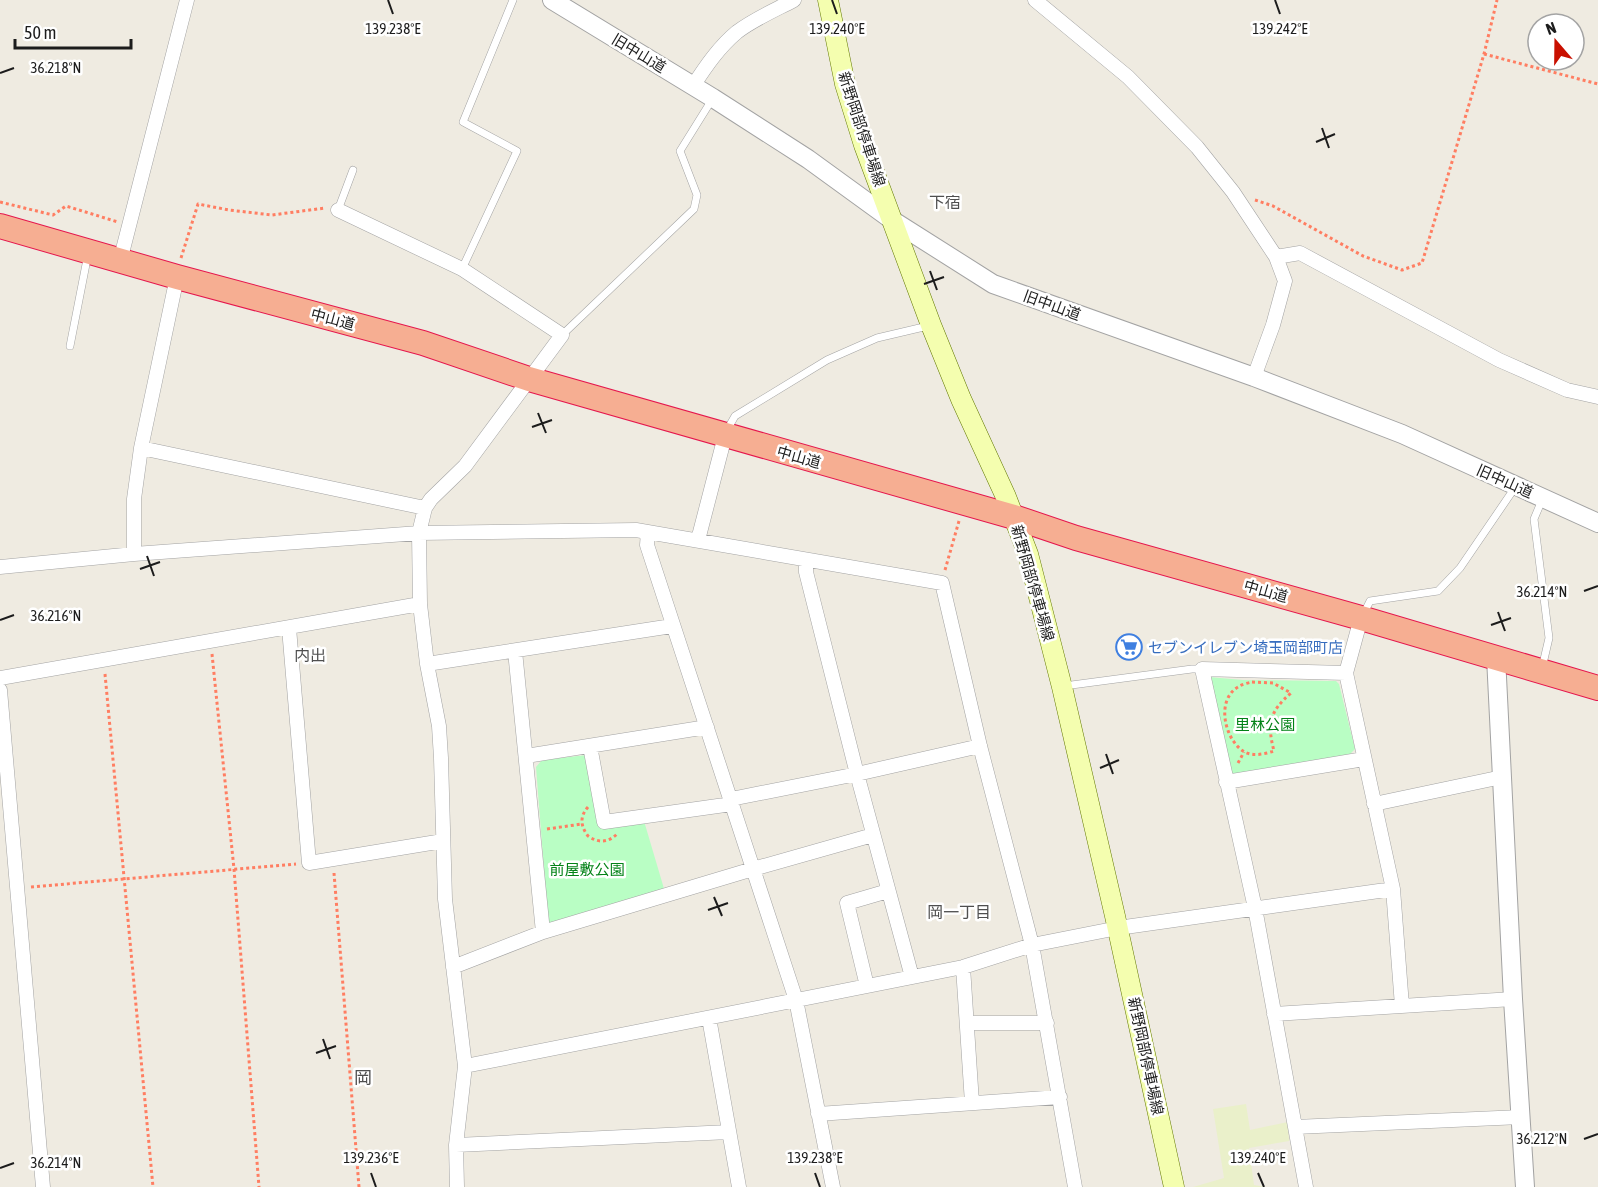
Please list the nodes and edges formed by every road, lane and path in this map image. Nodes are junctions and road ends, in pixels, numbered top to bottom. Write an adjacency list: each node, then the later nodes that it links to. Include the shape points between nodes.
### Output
1 (186, 0): 17 (street)
2 (513, 0): 22 (lane, via 463,122 517,152)
3 (552, 0): 10 (street, 旧中山道)
4 (794, 0): 10 (street, via 737,32 712,57)
5 (828, 0): 16 (main road, 新野岡部停車場線, via 845,84)
6 (1035, 0): 13 (street, via 1128,77 1197,147)
7 (1497, 0): 8 (path)
8 (1484, 54): 9 (path); 13 (path, via 1422,263 1402,270 1363,256 1273,206)
9 (1598, 84)
10 (693, 86): 11 (street, 旧中山道)
11 (713, 98): 16 (street, 旧中山道, via 808,159); 25 (lane, via 680,151 697,195 694,208)
12 (353, 170): 15 (lane)
13 (1233, 192): 20 (street)
14 (0, 202): 17 (path, via 53,215 66,207)
15 (338, 210): 22 (street); 23 (path, via 330,207 272,215 198,204)
16 (892, 220): 24 (main road, 新野岡部停車場線); 27 (street, 旧中山道, via 993,284)
17 (129, 225): 21 (street)
18 (0, 226): 19 (highway, 中山道)
19 (89, 252): 21 (highway, 中山道); 26 (lane)
20 (1276, 256): 27 (street, via 1285,281); 29 (street, via 1300,253 1499,360 1567,390)
21 (120, 261): 23 (highway, 中山道)
22 (462, 269): 25 (street)
23 (177, 277): 28 (highway, 中山道, via 423,343); 31 (street)
24 (931, 325): 30 (lane, via 877,338 827,360 735,416); 35 (main road, 新野岡部停車場線)
25 (562, 335): 28 (street)
26 (70, 346)
27 (1254, 377): 32 (street, 旧中山道, via 1402,434)
28 (529, 379): 30 (highway, 中山道); 34 (street, via 465,465)
29 (1598, 397)
30 (725, 436): 35 (highway, 中山道); 40 (street)
31 (141, 448): 34 (street); 41 (street, via 134,499)
32 (1516, 485): 33 (street, 旧中山道); 46 (lane, via 1460,568 1438,591 1370,601)
33 (1543, 498): 37 (street, 旧中山道); 55 (lane, via 1534,519 1549,638)
34 (425, 508): 39 (street)
35 (1014, 517): 46 (highway, 中山道); 58 (main road, 新野岡部停車場線, via 1028,554)
36 (959, 519): 44 (path)
37 (1598, 523)
38 (648, 532): 39 (street); 40 (street); 47 (street, via 647,545)
39 (419, 533): 41 (street); 45 (street)
40 (698, 540): 42 (street)
41 (134, 554): 43 (street)
42 (806, 560): 44 (street); 67 (street)
43 (0, 567)
44 (942, 583): 63 (street)
45 (420, 604): 48 (street); 53 (street)
46 (1361, 618): 51 (highway, 中山道); 56 (street)
47 (672, 626): 50 (street); 61 (street)
48 (289, 628): 49 (street); 79 (street)
49 (211, 641): 52 (street); 81 (path)
50 (515, 651): 53 (street); 65 (street)
51 (1496, 657): 55 (highway, 中山道); 68 (street)
52 (104, 660): 57 (street); 82 (path)
53 (427, 664): 77 (street, via 439,726)
54 (1202, 669): 56 (street); 58 (lane); 69 (street)
55 (1542, 671): 59 (highway, 中山道)
56 (1346, 673): 66 (street)
57 (0, 678)
58 (1062, 687): 87 (main road, 新野岡部停車場線)
59 (1598, 688)
60 (0, 690): 83 (street)
61 (707, 727): 62 (street); 71 (street)
62 (590, 746): 65 (street); 70 (street)
63 (980, 746): 67 (street); 89 (street)
64 (1274, 751): 64 (path, via 1265,755 1244,752 1235,744 1226,725 1224,708 1238,687 1252,682 1273,683 1291,693 1271,717 1269,733)
65 (526, 756): 74 (street)
66 (1364, 759): 69 (street); 72 (street)
67 (857, 774): 71 (street); 75 (street)
68 (1502, 777): 72 (street); 94 (street)
69 (1226, 782): 86 (street)
70 (600, 801): 71 (street, via 604,822); 73 (path, via 584,811)
71 (731, 801): 80 (street)
72 (1374, 804): 84 (street)
73 (582, 825): 74 (path); 76 (path)
74 (533, 831): 88 (street)
75 (873, 835): 80 (street); 85 (street)
76 (594, 840)
77 (442, 841): 78 (street); 91 (street)
78 (332, 859): 79 (street); 112 (path)
79 (309, 863): 81 (path)
80 (753, 868): 88 (street); 95 (street)
81 (234, 869): 82 (path); 111 (path)
82 (125, 879): 83 (path); 110 (path)
83 (17, 888): 109 (street)
84 (1393, 889): 86 (street); 96 (street)
85 (888, 891): 92 (street); 93 (street, via 847,903)
86 (1255, 908): 87 (street); 97 (street)
87 (1118, 928): 89 (street); 117 (main road, 新野岡部停車場線)
88 (543, 932): 91 (street)
89 (1032, 945): 90 (street); 100 (street)
90 (963, 967): 92 (street); 99 (street)
91 (453, 968): 101 (street)
92 (912, 977): 93 (street)
93 (867, 986): 95 (street)
94 (1513, 999): 96 (street); 105 (street)
95 (796, 1000): 98 (street); 104 (street)
96 (1402, 1006): 97 (street)
97 (1274, 1014): 106 (street)
98 (709, 1018): 101 (street); 107 (street)
99 (967, 1023): 100 (street); 103 (street)
100 (1047, 1023): 102 (street)
101 (465, 1066): 108 (street)
102 (1060, 1097): 103 (street); 116 (street)
103 (972, 1103): 104 (street)
104 (818, 1114): 115 (street)
105 (1521, 1118): 106 (street); 119 (street)
106 (1295, 1127): 118 (street)
107 (729, 1132): 108 (street); 114 (street)
108 (456, 1145): 113 (street)
109 (43, 1187)
110 (153, 1187)
111 (259, 1187)
112 (359, 1187)
113 (457, 1187)
114 (739, 1187)
115 (833, 1187)
116 (1075, 1187)
117 (1174, 1187)
118 (1306, 1187)
119 (1525, 1187)

